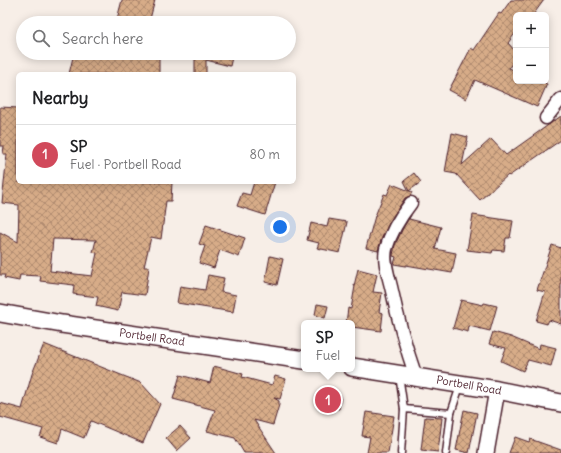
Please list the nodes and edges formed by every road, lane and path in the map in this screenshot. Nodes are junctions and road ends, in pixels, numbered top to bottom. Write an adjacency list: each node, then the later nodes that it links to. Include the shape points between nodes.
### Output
1 (561, 99): 2 (street)
2 (546, 118)
3 (411, 203): 8 (street, via 392,233 386,250 386,263 402,335)
4 (0, 313): 5 (main road, Portbell Road)
5 (301, 360)
6 (355, 367): 7 (main road, Portbell Road)
7 (399, 374): 8 (main road, Portbell Road); 12 (lane)
8 (416, 376): 9 (main road, Portbell Road)
9 (461, 384): 10 (main road, Portbell Road); 13 (lane)
10 (497, 390): 11 (main road, Portbell Road); 16 (street)
11 (561, 403)
12 (404, 408): 13 (lane); 14 (lane)
13 (451, 413): 15 (lane)
14 (401, 453)
15 (446, 453)
16 (486, 453)

